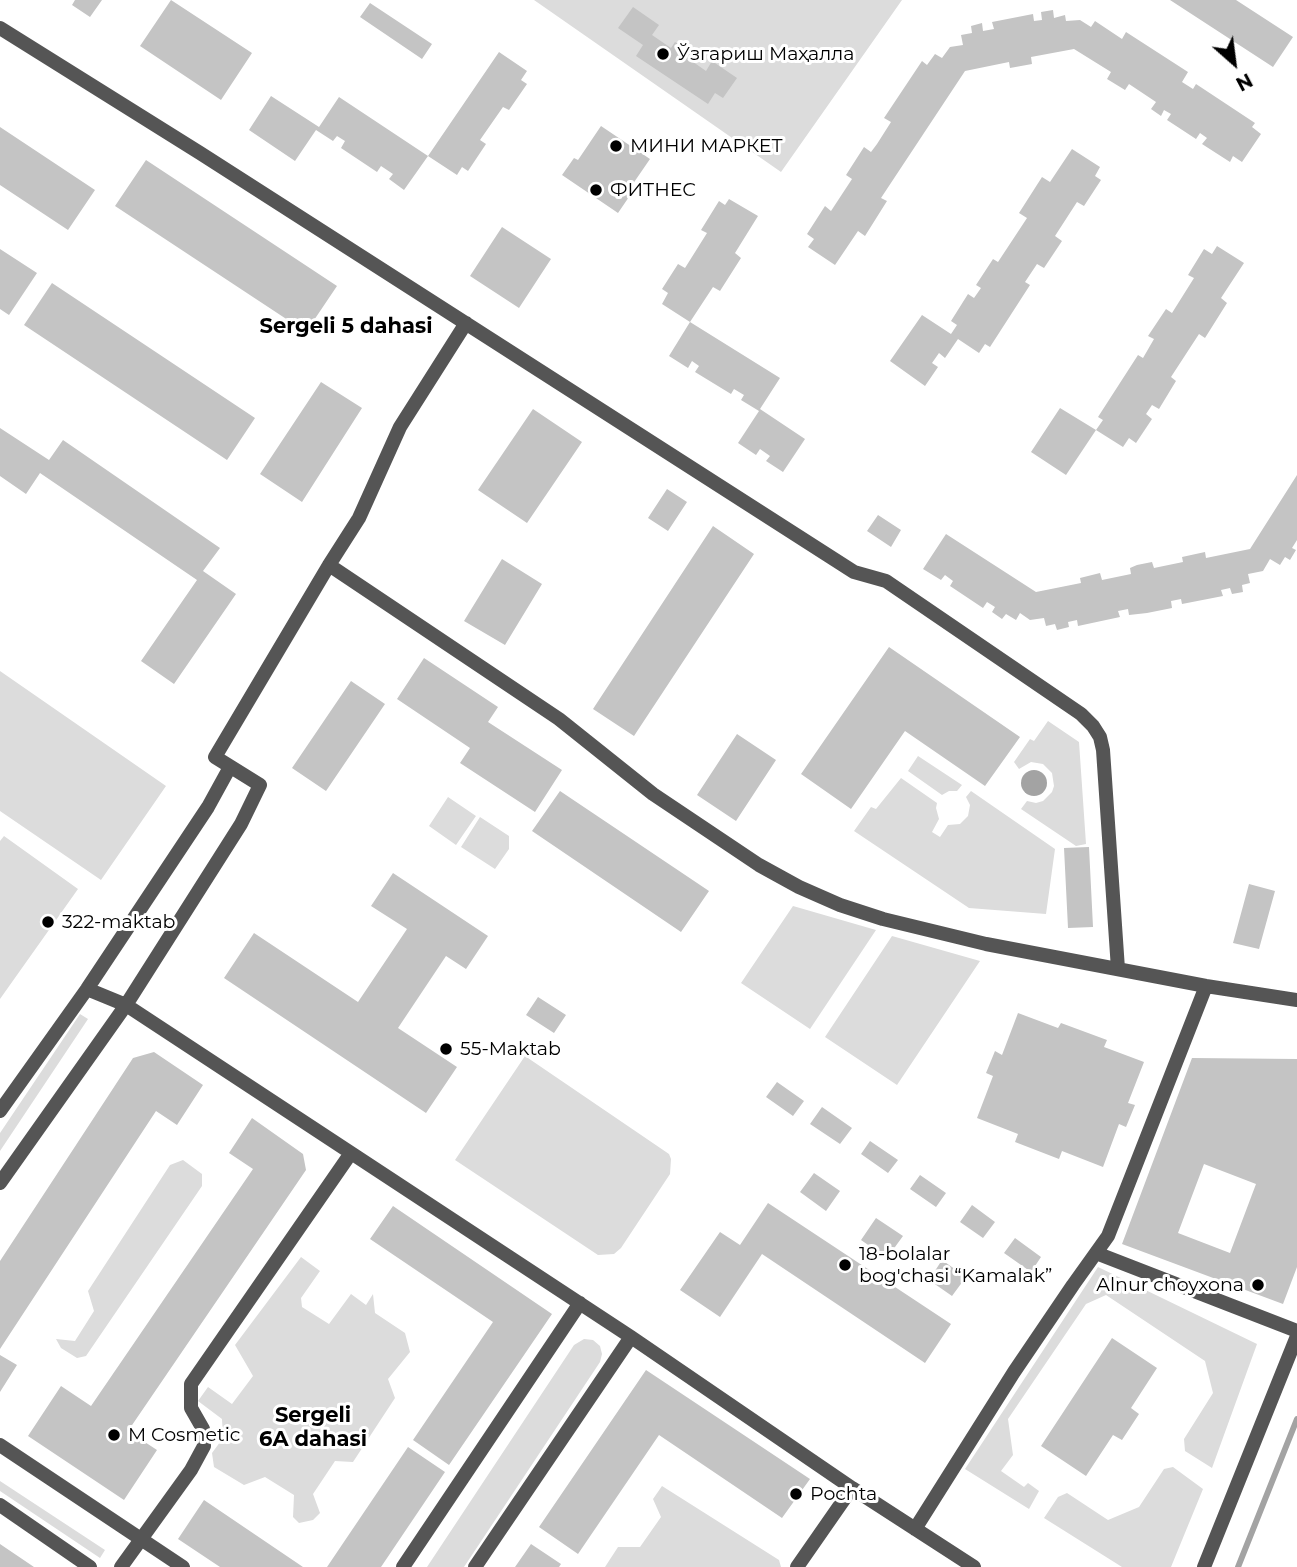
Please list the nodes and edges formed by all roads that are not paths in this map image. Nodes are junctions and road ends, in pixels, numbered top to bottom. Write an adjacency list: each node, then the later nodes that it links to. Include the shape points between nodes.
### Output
1 (0, 28): 2 (street)
2 (466, 323): 3 (street, via 400,428 359,519); 5 (street, via 854,572 886,581 1081,714 1100,737 1102,750)
3 (329, 565): 4 (street, via 215,757); 5 (street, via 559,719 653,794 799,887 883,919)
4 (230, 767): 7 (street); 9 (street, via 260,785 241,824)
5 (1118, 969): 6 (street)
6 (1206, 986): 8 (street); 13 (street, via 1108,1236)
7 (88, 989): 9 (street); 10 (street)
8 (1297, 1000)
9 (126, 1005): 11 (street); 12 (street)
10 (0, 1111)
11 (351, 1153): 14 (street); 21 (street, via 191,1384 191,1408 203,1429 204,1446)
12 (0, 1183)
13 (1096, 1253): 15 (street); 20 (street)
14 (580, 1303): 16 (street); 25 (street)
15 (1297, 1334): 29 (street)
16 (631, 1337): 18 (street); 26 (street)
17 (0, 1445): 21 (street)
18 (852, 1488): 20 (street); 27 (street)
19 (0, 1505): 22 (street)
20 (915, 1529): 28 (street)
21 (141, 1539): 23 (street); 24 (street)
22 (90, 1567)
23 (121, 1567)
24 (183, 1567)
25 (403, 1567)
26 (475, 1567)
27 (797, 1567)
28 (974, 1567)
29 (1204, 1567)

